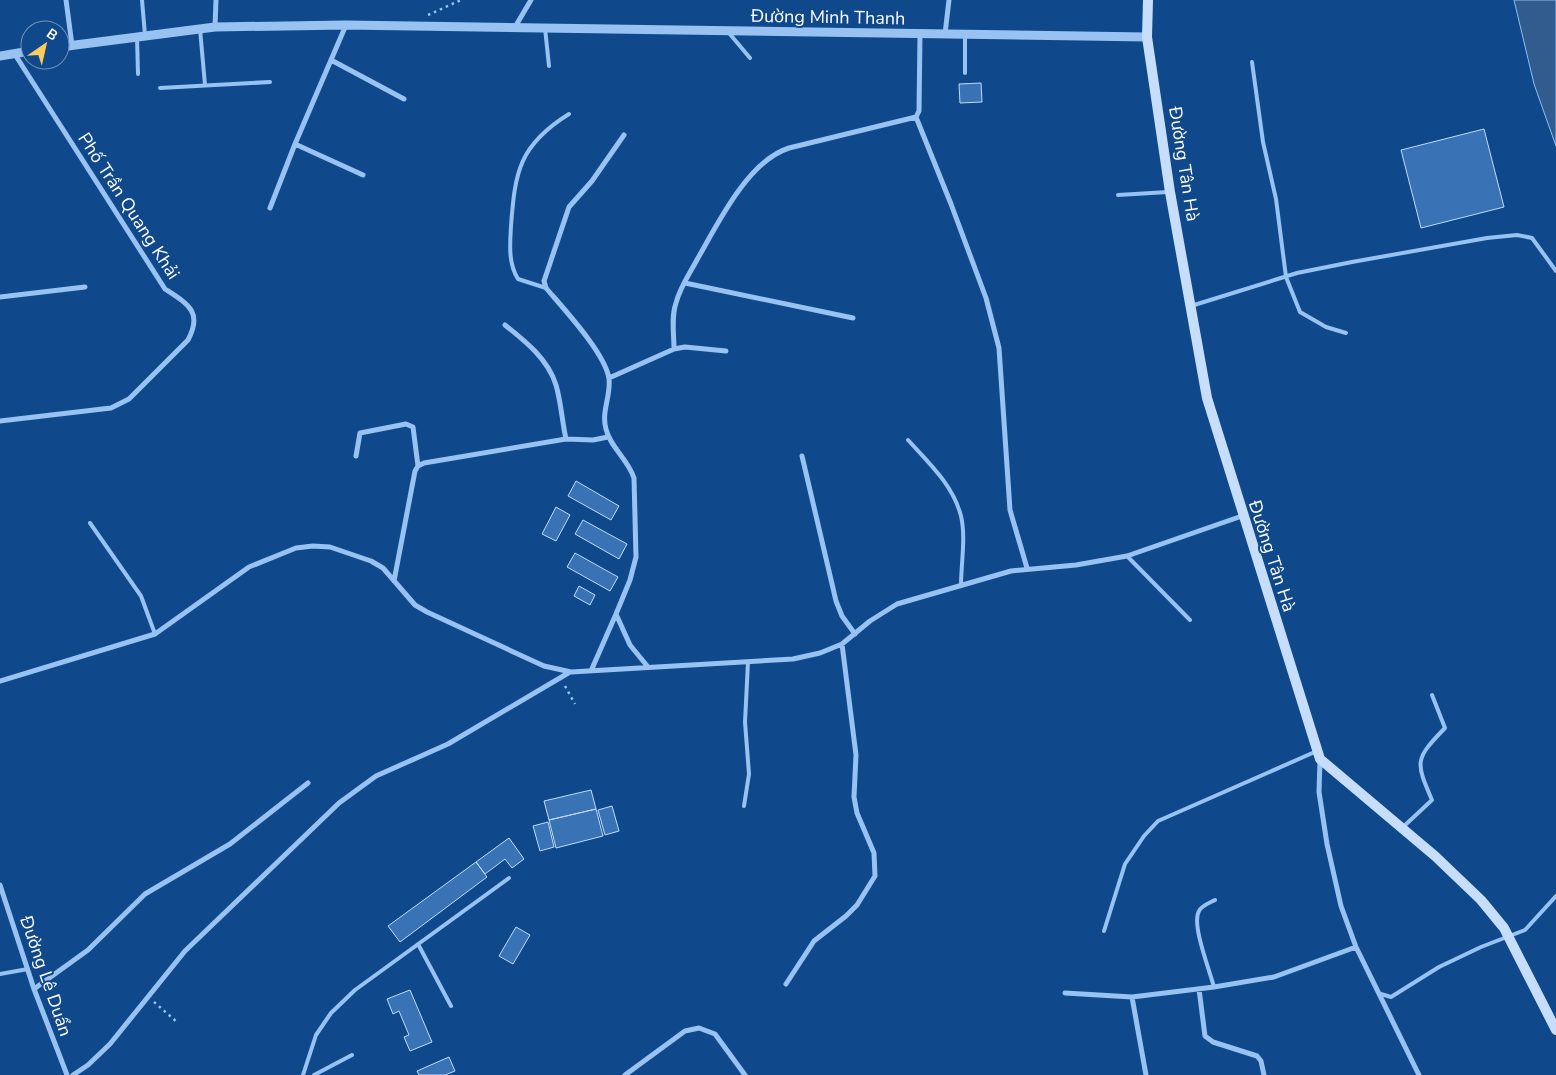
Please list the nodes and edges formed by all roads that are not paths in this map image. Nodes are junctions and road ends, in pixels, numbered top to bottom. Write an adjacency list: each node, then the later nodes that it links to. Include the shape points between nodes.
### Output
1 (66, 0): 18 (street)
2 (142, 0): 16 (lane)
3 (216, 0): 8 (street)
4 (531, 0): 9 (street)
5 (949, 0): 14 (street)
6 (1148, 0): 17 (main road, Đường Tân Hà)
7 (346, 25): 8 (street, Đường Minh Thanh); 9 (street, Đường Minh Thanh); 23 (street)
8 (215, 27): 11 (street, Đường Minh Thanh)
9 (515, 28): 10 (street, Đường Minh Thanh)
10 (545, 28): 12 (street, Đường Minh Thanh); 25 (lane)
11 (200, 29): 16 (street, Đường Minh Thanh); 29 (lane)
12 (728, 31): 13 (street, Đường Minh Thanh); 22 (lane)
13 (920, 34): 14 (street, Đường Minh Thanh); 33 (street, via 919,111)
14 (945, 34): 15 (street, Đường Minh Thanh)
15 (965, 35): 17 (street, Đường Minh Thanh); 26 (lane)
16 (141, 36): 18 (street, Đường Minh Thanh); 27 (lane)
17 (1147, 38): 37 (main road, Đường Tân Hà)
18 (72, 45)
19 (20, 53): 20 (street)
20 (14, 54): 21 (street); 53 (street, Phố Trần Quang Khải, via 165,290 191,308 195,319 188,340 129,399 111,408)
21 (0, 56)
22 (750, 58)
23 (331, 60): 31 (street); 35 (street)
24 (1252, 62): 41 (lane)
25 (549, 66)
26 (965, 73)
27 (138, 74)
28 (270, 82): 29 (lane)
29 (205, 85): 30 (lane)
30 (160, 88)
31 (404, 99)
32 (569, 114): 44 (lane, via 549,126 533,145 520,164 514,182 512,266 518,279)
33 (916, 117): 42 (street, via 777,152 730,202); 63 (street, via 986,298 999,348 1010,510)
34 (624, 135): 44 (street, via 569,207 544,281)
35 (295, 144): 36 (street); 39 (street)
36 (363, 175)
37 (1170, 192): 38 (lane); 46 (main road, Đường Tân Hà)
38 (1118, 195)
39 (270, 208)
40 (1556, 271): 41 (lane, via 1532,238 1517,235 1434,246)
41 (1286, 277): 46 (lane); 49 (lane, via 1300,312 1326,327)
42 (685, 283): 47 (street); 50 (street, via 674,312)
43 (86, 287): 45 (street)
44 (546, 288): 52 (street, via 581,329)
45 (0, 297)
46 (1191, 306): 60 (main road, Đường Tân Hà, via 1207,398)
47 (853, 318)
48 (505, 325): 55 (street, via 538,354 552,376)
49 (1346, 333)
50 (674, 349): 51 (street); 52 (street)
51 (726, 351)
52 (609, 378): 54 (street, via 604,421)
53 (0, 421)
54 (608, 437): 55 (street); 66 (street, via 630,466 634,478 636,557)
55 (566, 439): 59 (street)
56 (908, 440): 65 (lane, via 943,480 956,502 961,518)
57 (356, 456): 59 (street, via 360,433 406,424 413,426 416,434)
58 (802, 456): 69 (street, via 836,602)
59 (418, 466): 64 (street)
60 (1242, 516): 62 (street); 77 (main road, Đường Tân Hà)
61 (90, 523): 68 (lane, via 141,596)
62 (1127, 556): 63 (street, via 1076,565); 67 (lane)
63 (1026, 568): 65 (street)
64 (394, 582): 68 (street, via 383,568 371,561 330,547 296,548 249,567); 74 (street, via 415,605 427,612 544,666)
65 (961, 586): 69 (street, via 898,604 883,611)
66 (616, 614): 72 (street, via 630,645); 73 (street)
67 (1190, 620)
68 (155, 634): 75 (street)
69 (855, 634): 70 (street)
70 (842, 644): 71 (street, via 793,660); 91 (street, via 856,755 854,797 857,813 874,853 875,876 857,905 814,941)
71 (748, 662): 72 (street); 79 (lane, via 745,722 749,774)
72 (648, 668): 73 (street)
73 (590, 670): 74 (street)
74 (571, 672): 102 (street, via 448,744 396,766 356,789 191,945 100,1055)
75 (0, 681)
76 (1432, 695): 80 (lane, via 1445,728 1424,749 1419,769 1432,800)
77 (1319, 755): 80 (main road); 85 (lane, via 1158,821 1125,864); 88 (street, via 1319,792 1327,844 1341,906)
78 (308, 783): 93 (street, via 230,844 145,894 88,950)
79 (744, 806)
80 (1402, 829): 86 (main road, via 1481,900)
81 (509, 878): 87 (lane)
82 (0, 885): 89 (street, Đường Lê Duẩn)
83 (1556, 896): 86 (lane, via 1526,930)
84 (1215, 900): 92 (lane, via 1200,908 1196,917)
85 (1104, 931)
86 (1508, 936): 96 (lane, via 1439,968 1391,997); 99 (main road)
87 (418, 944): 98 (lane); 103 (lane, via 355,990 331,1013 316,1035)
88 (1356, 947): 92 (street, via 1274,977); 96 (street)
89 (28, 969): 90 (lane); 93 (street, Đường Lê Duẩn)
90 (0, 974)
91 (786, 984)
92 (1214, 987): 94 (street)
93 (34, 989): 101 (street, Đường Lê Duẩn)
94 (1199, 989): 97 (street); 108 (street, via 1205,1036 1213,1042 1257,1056)
95 (1065, 993): 97 (street)
96 (1381, 994): 109 (street)
97 (1132, 997): 107 (street)
98 (451, 1006)
99 (1556, 1030)
100 (352, 1055): 104 (lane)
101 (67, 1075)
102 (73, 1075)
103 (303, 1075)
104 (314, 1075)
105 (625, 1075): 106 (street, via 685,1031 699,1028 715,1034)
106 (745, 1075)
107 (1146, 1075)
108 (1264, 1075)
109 (1419, 1075)

